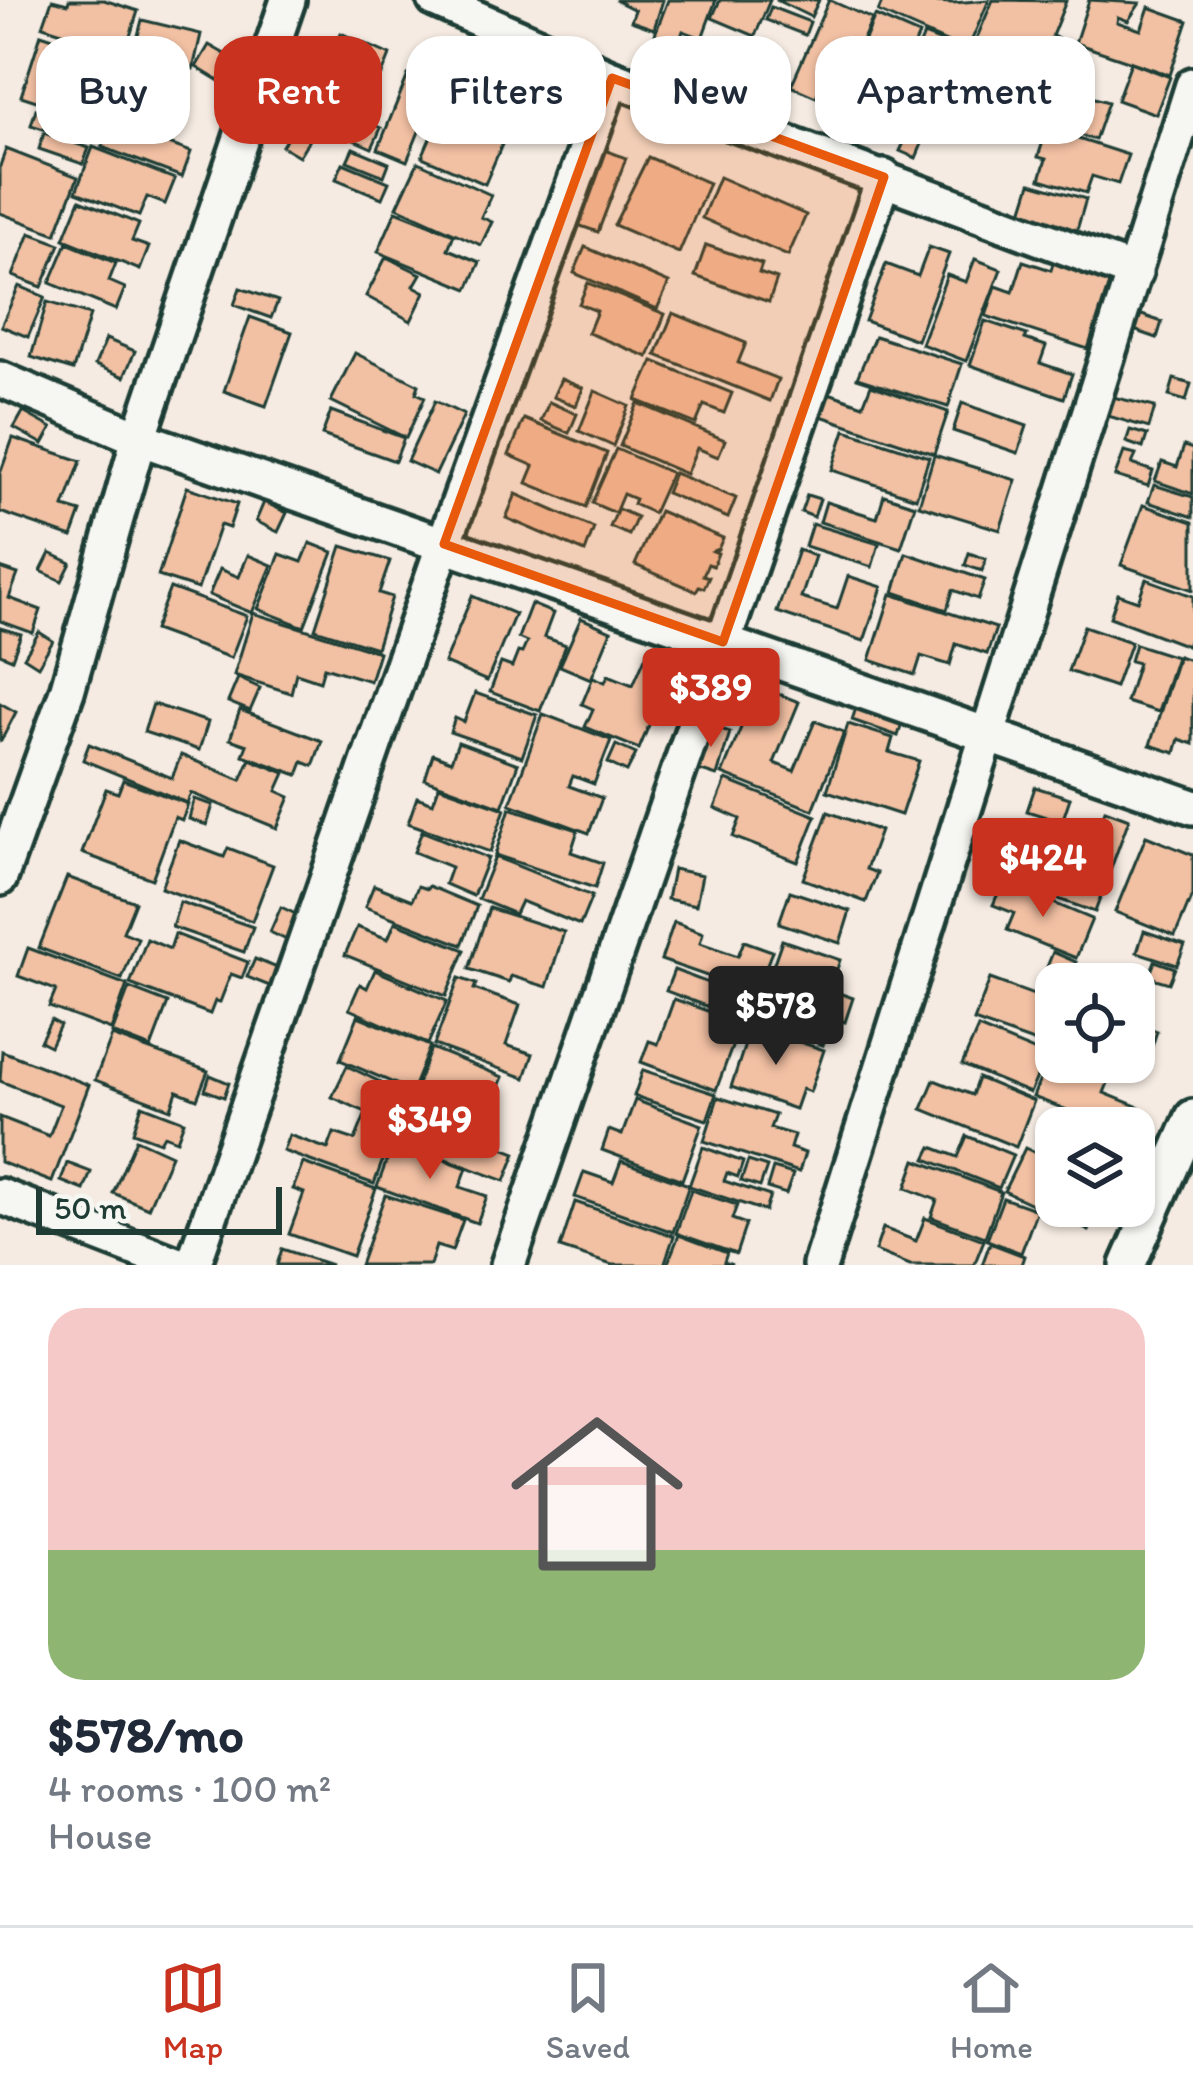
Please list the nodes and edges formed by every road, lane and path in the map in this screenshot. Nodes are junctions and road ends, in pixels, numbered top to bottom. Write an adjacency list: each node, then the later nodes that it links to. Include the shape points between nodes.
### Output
1 (288, 0): 8 (street)
2 (435, 0): 3 (street)
3 (612, 77): 5 (street); 9 (street)
4 (1193, 85): 6 (street)
5 (884, 177): 6 (street); 10 (street)
6 (1135, 273): 11 (street)
7 (0, 380): 8 (street)
8 (139, 438): 9 (street); 13 (street, via 67,692)
9 (443, 544): 10 (street); 17 (street)
10 (723, 642): 11 (street); 18 (street)
11 (988, 736): 12 (street); 19 (street)
12 (1193, 807)
13 (0, 878)
14 (1193, 1118): 20 (street)
15 (0, 1196): 16 (street)
16 (178, 1265)
17 (193, 1265)
18 (508, 1265)
19 (820, 1265)
20 (1129, 1265)

